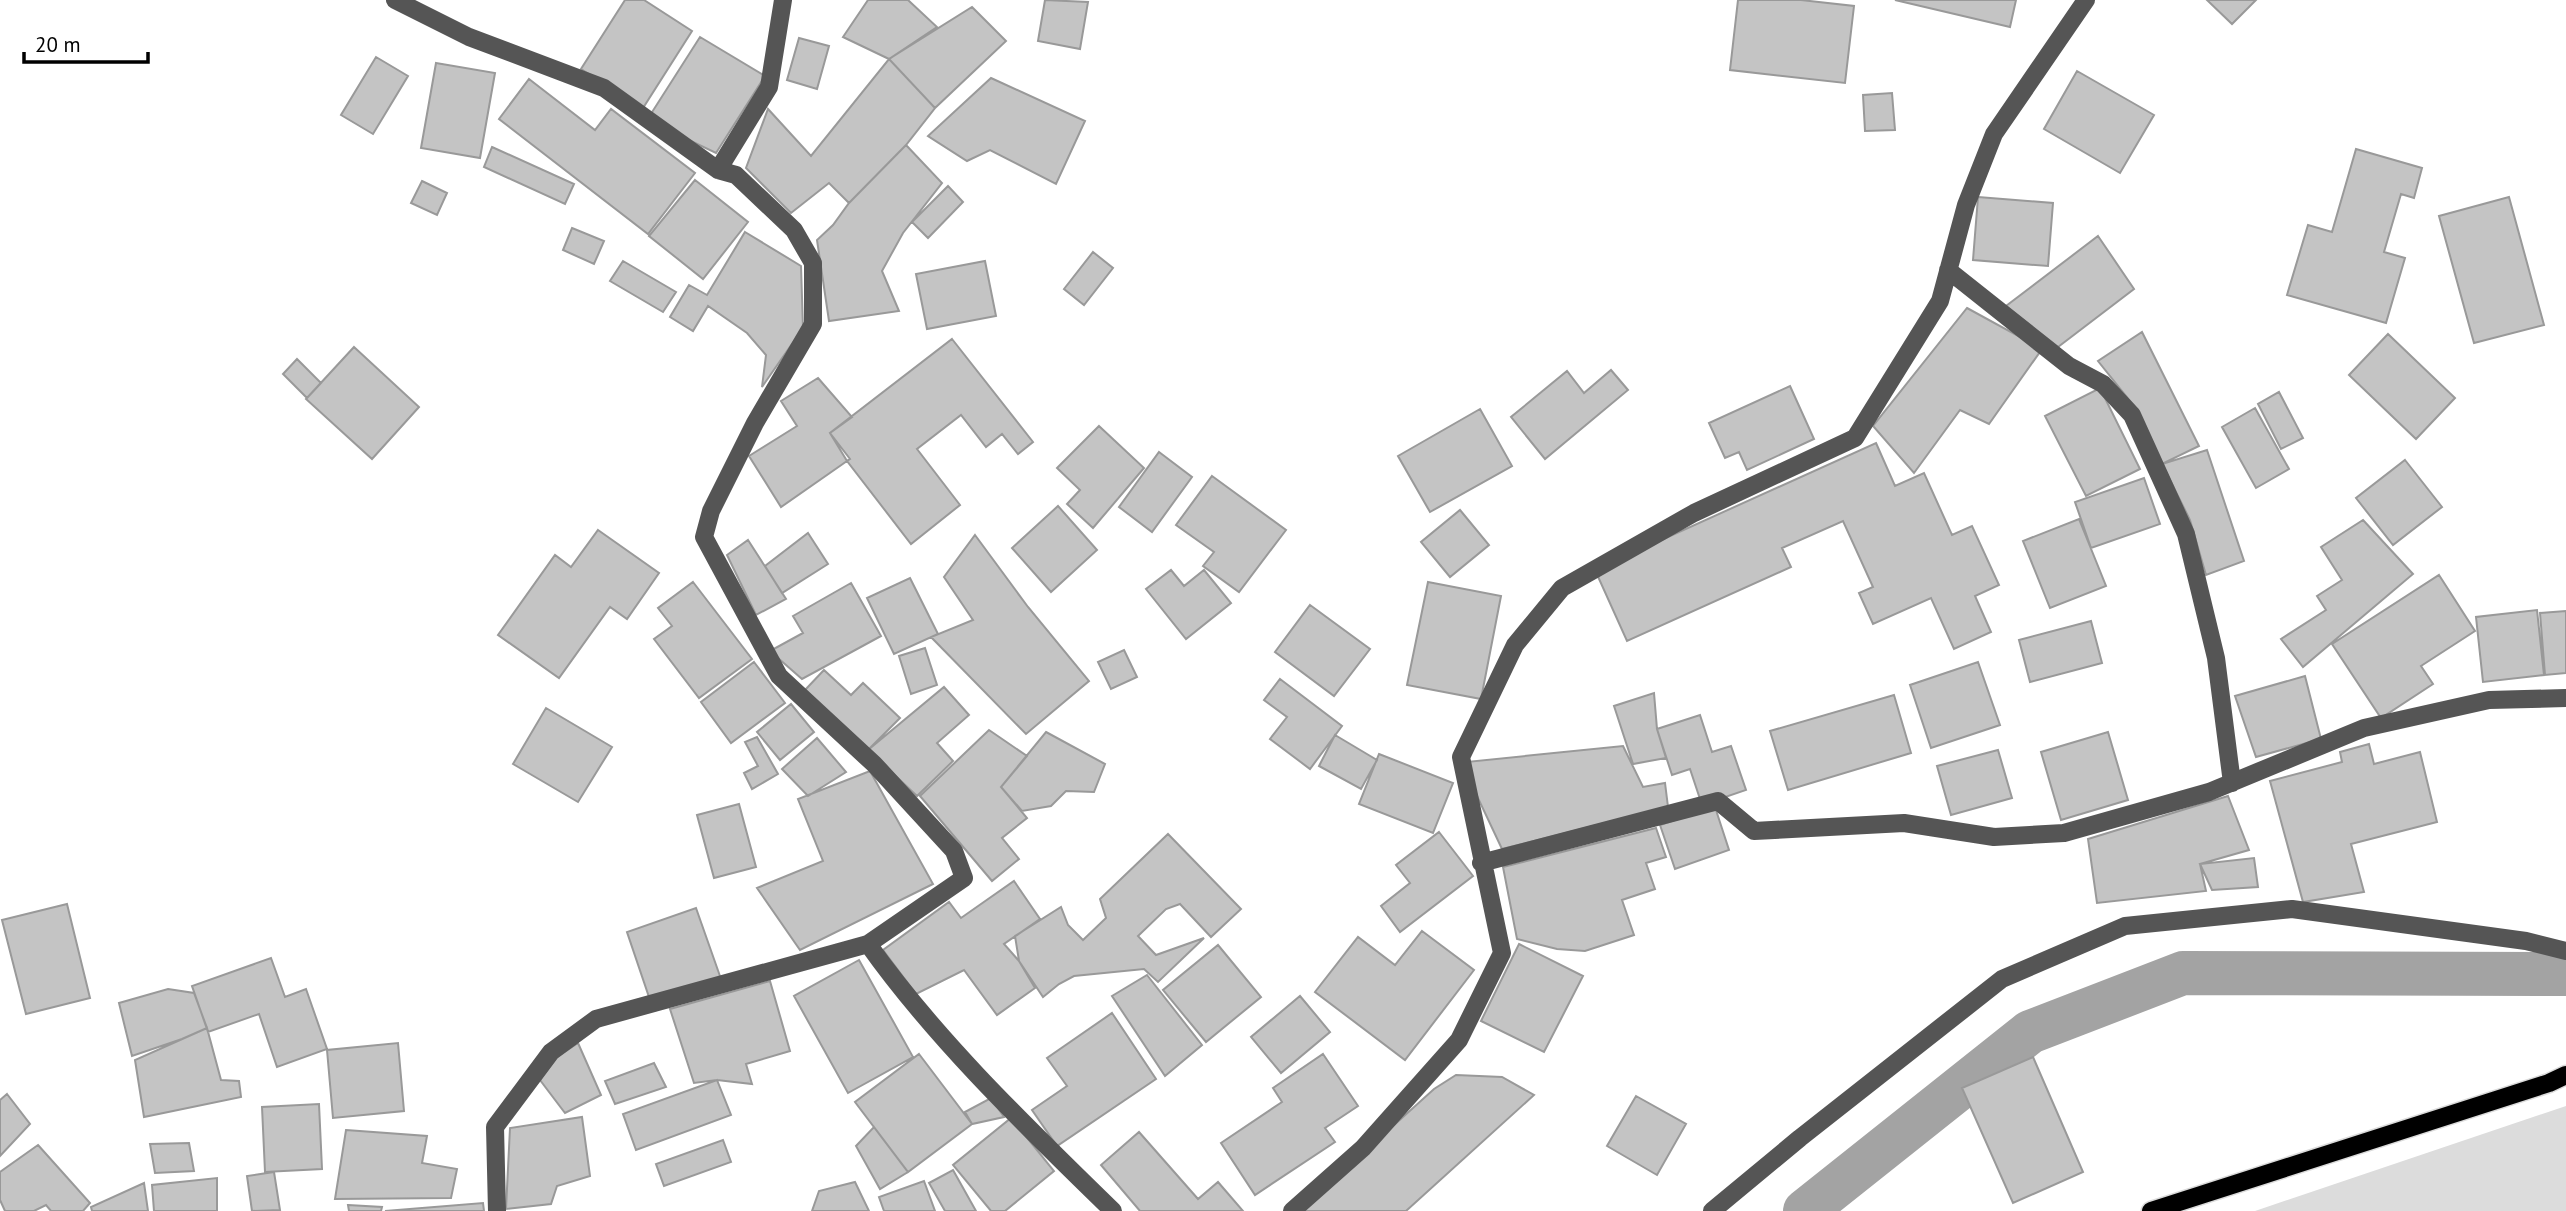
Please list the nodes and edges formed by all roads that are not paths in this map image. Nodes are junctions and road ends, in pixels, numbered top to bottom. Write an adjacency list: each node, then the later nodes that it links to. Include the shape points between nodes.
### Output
1 (395, 0): 4 (street, via 469,37 604,89)
2 (783, 0): 4 (street, via 769,87)
3 (2086, 0): 5 (street, via 1994,134 1966,205)
4 (718, 170): 9 (street, via 736,175 794,230 813,263 813,324 755,423 711,511 704,537 779,676 874,764 954,851 964,878)
5 (1948, 270): 7 (street, via 2069,366 2103,384 2132,415 2186,534 2216,658); 8 (street, via 1940,301 1855,438 1693,513 1562,588 1515,645 1461,757)
6 (2566, 698): 7 (street, via 2489,700 2364,728)
7 (2232, 783): 8 (street, via 2064,833 1994,837 1903,823 1754,831 1718,801)
8 (1482, 863): 14 (street, via 1502,953 1459,1040 1363,1148)
9 (868, 944): 12 (street, via 596,1019 573,1035 551,1052 495,1127); 13 (street, via 897,985 1016,1115)
10 (2566, 951): 15 (street, via 2526,941 2292,909 2125,926 2002,979)
11 (2566, 1075): 16 (main road)
12 (498, 1211)
13 (1113, 1211)
14 (1293, 1211)
15 (1712, 1211)
16 (2151, 1211)

